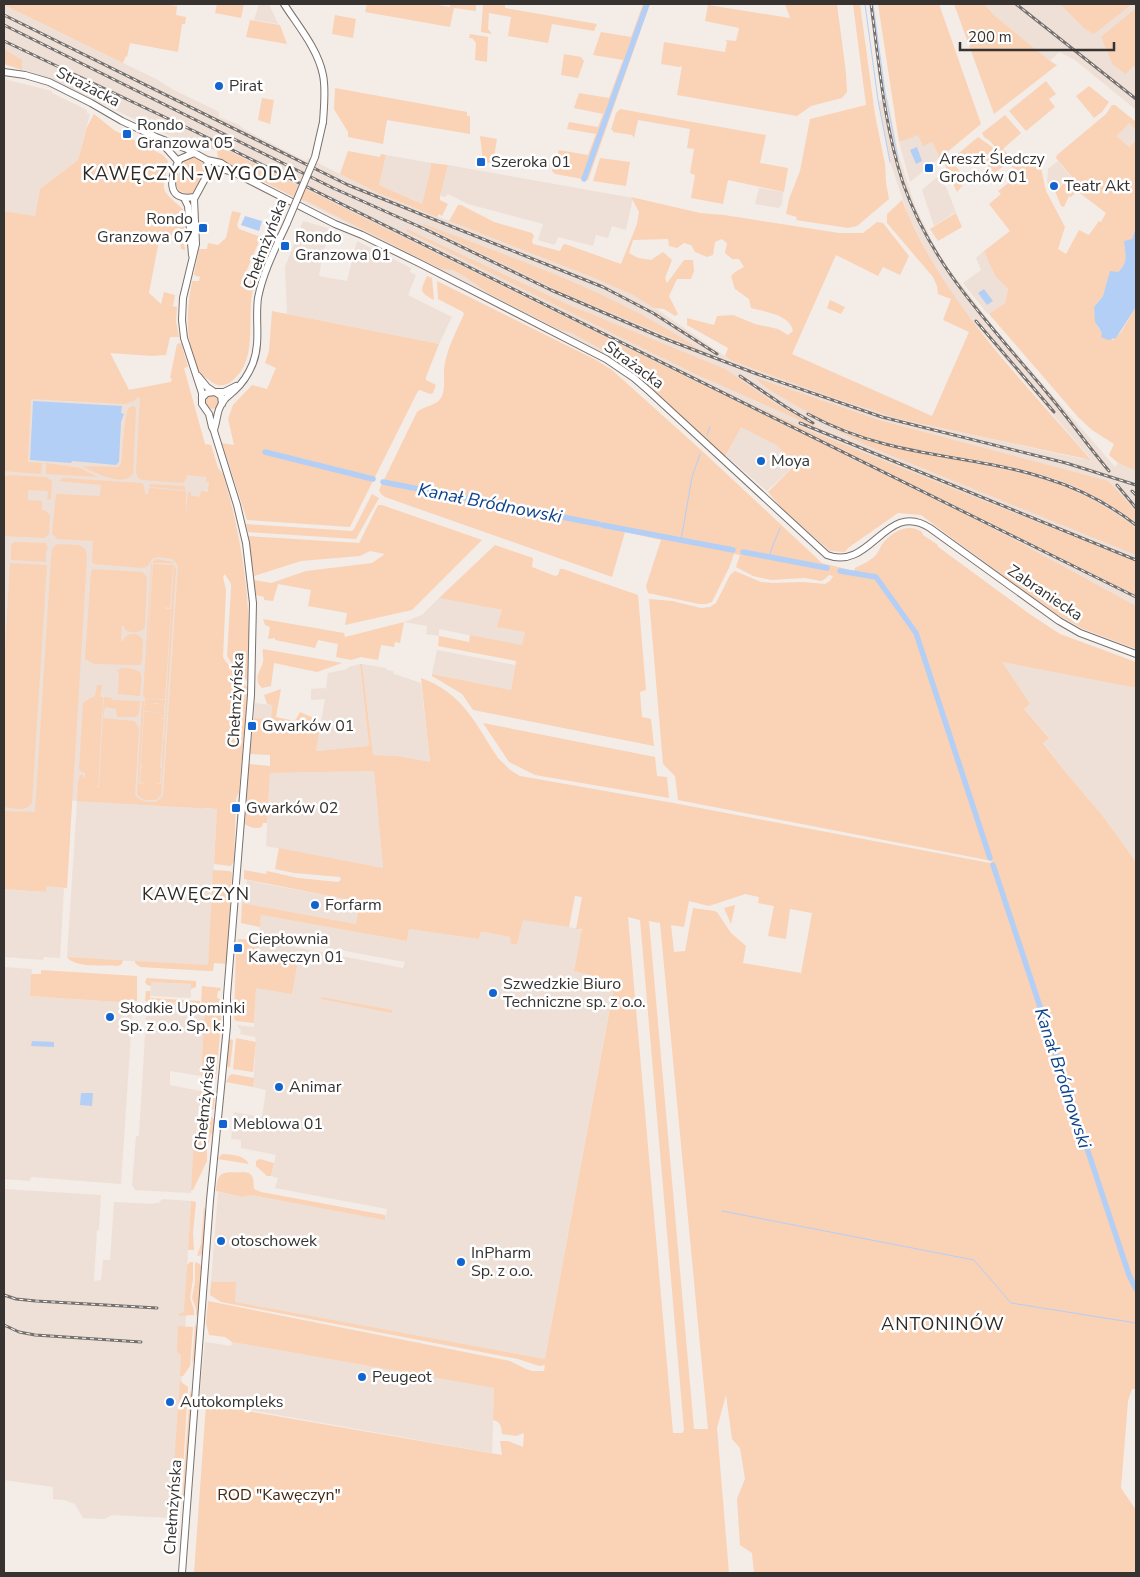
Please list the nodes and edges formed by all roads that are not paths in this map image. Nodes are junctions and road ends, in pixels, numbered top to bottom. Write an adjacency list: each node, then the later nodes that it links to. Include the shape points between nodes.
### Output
1 (284, 4): 13 (street, Chełmżyńska, bridge, via 320,64 325,86 323,122 315,157 264,277 257,312 254,361)
2 (4, 72): 3 (street, Strażacka, via 49,82)
3 (156, 138): 4 (street, Strażacka); 6 (street, Strażacka)
4 (194, 153): 5 (street); 6 (street, via 184,156)
5 (207, 160): 7 (street, Strażacka, via 221,162); 8 (street)
6 (178, 163): 10 (street, via 172,186 175,193)
7 (237, 174): 8 (street, Strażacka, via 220,168); 19 (street, Strażacka, via 428,267 614,364 649,391 828,555 837,558 853,556 898,523 908,520 923,524)
8 (207, 175): 9 (street)
9 (194, 197): 10 (street); 11 (street, via 196,244)
10 (184, 198): 11 (street, via 188,206)
11 (192, 258): 12 (street, via 183,298 182,320 184,338)
12 (196, 374): 14 (street, via 208,389); 15 (street)
13 (240, 384): 14 (street); 16 (street, Chełmżyńska, via 225,398)
14 (215, 392): 15 (street); 16 (street, via 222,398)
15 (202, 398): 17 (street)
16 (221, 407): 17 (street, via 212,412); 18 (street, Chełmżyńska, via 216,414)
17 (204, 409): 18 (street, Chełmżyńska)
18 (214, 431): 21 (street, Chełmżyńska, via 246,543 254,603 251,695)
19 (971, 559): 20 (street, Zabraniecka, via 1059,621 1080,633)
20 (1136, 654)
21 (182, 1573)

